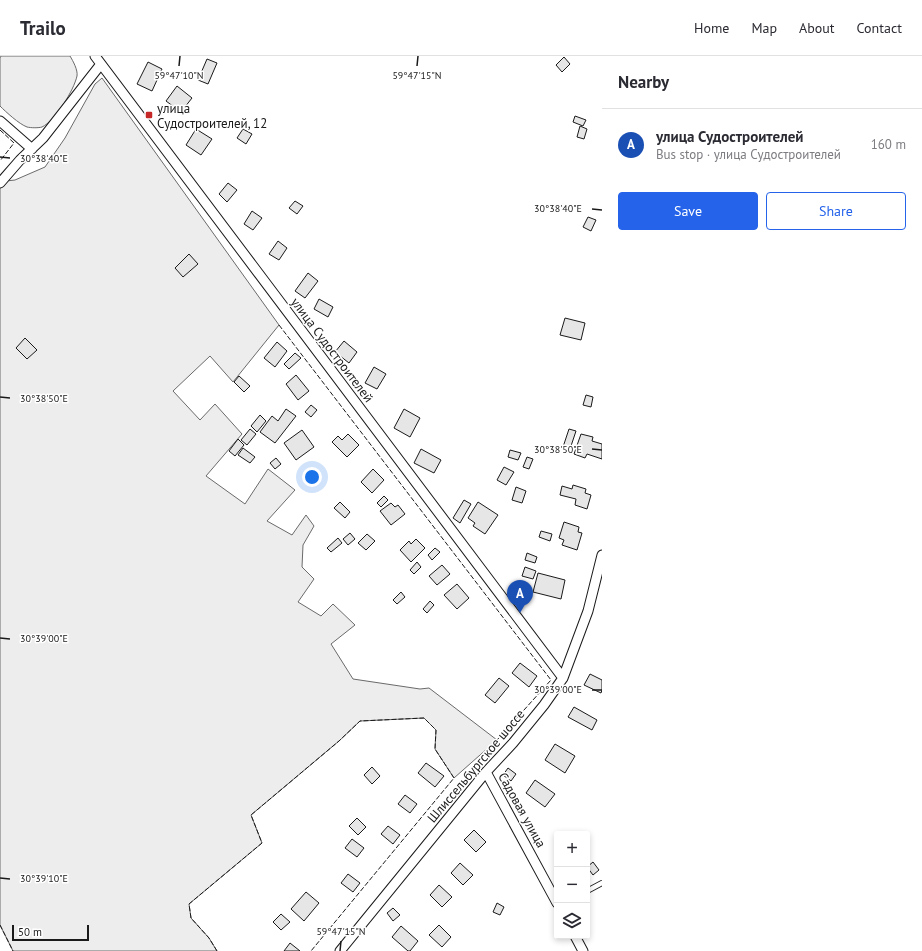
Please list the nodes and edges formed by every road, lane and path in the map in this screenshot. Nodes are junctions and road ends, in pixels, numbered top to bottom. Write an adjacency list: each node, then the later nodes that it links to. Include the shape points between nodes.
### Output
1 (95, 56): 2 (street, улица Судостроителей)
2 (101, 64): 4 (street); 7 (street, улица Судостроителей)
3 (0, 121): 4 (street)
4 (32, 149): 5 (street)
5 (0, 183)
6 (602, 555): 7 (street, Шлиссельбургское шоссе, via 588,611)
7 (563, 678): 8 (street, Шлиссельбургское шоссе, via 513,743)
8 (486, 772): 11 (street, Садовая улица); 13 (street, Шлиссельбургское шоссе)
9 (602, 883): 10 (lane)
10 (590, 889)
11 (554, 896)
12 (577, 939): 14 (street)
13 (340, 951)
14 (583, 951)

